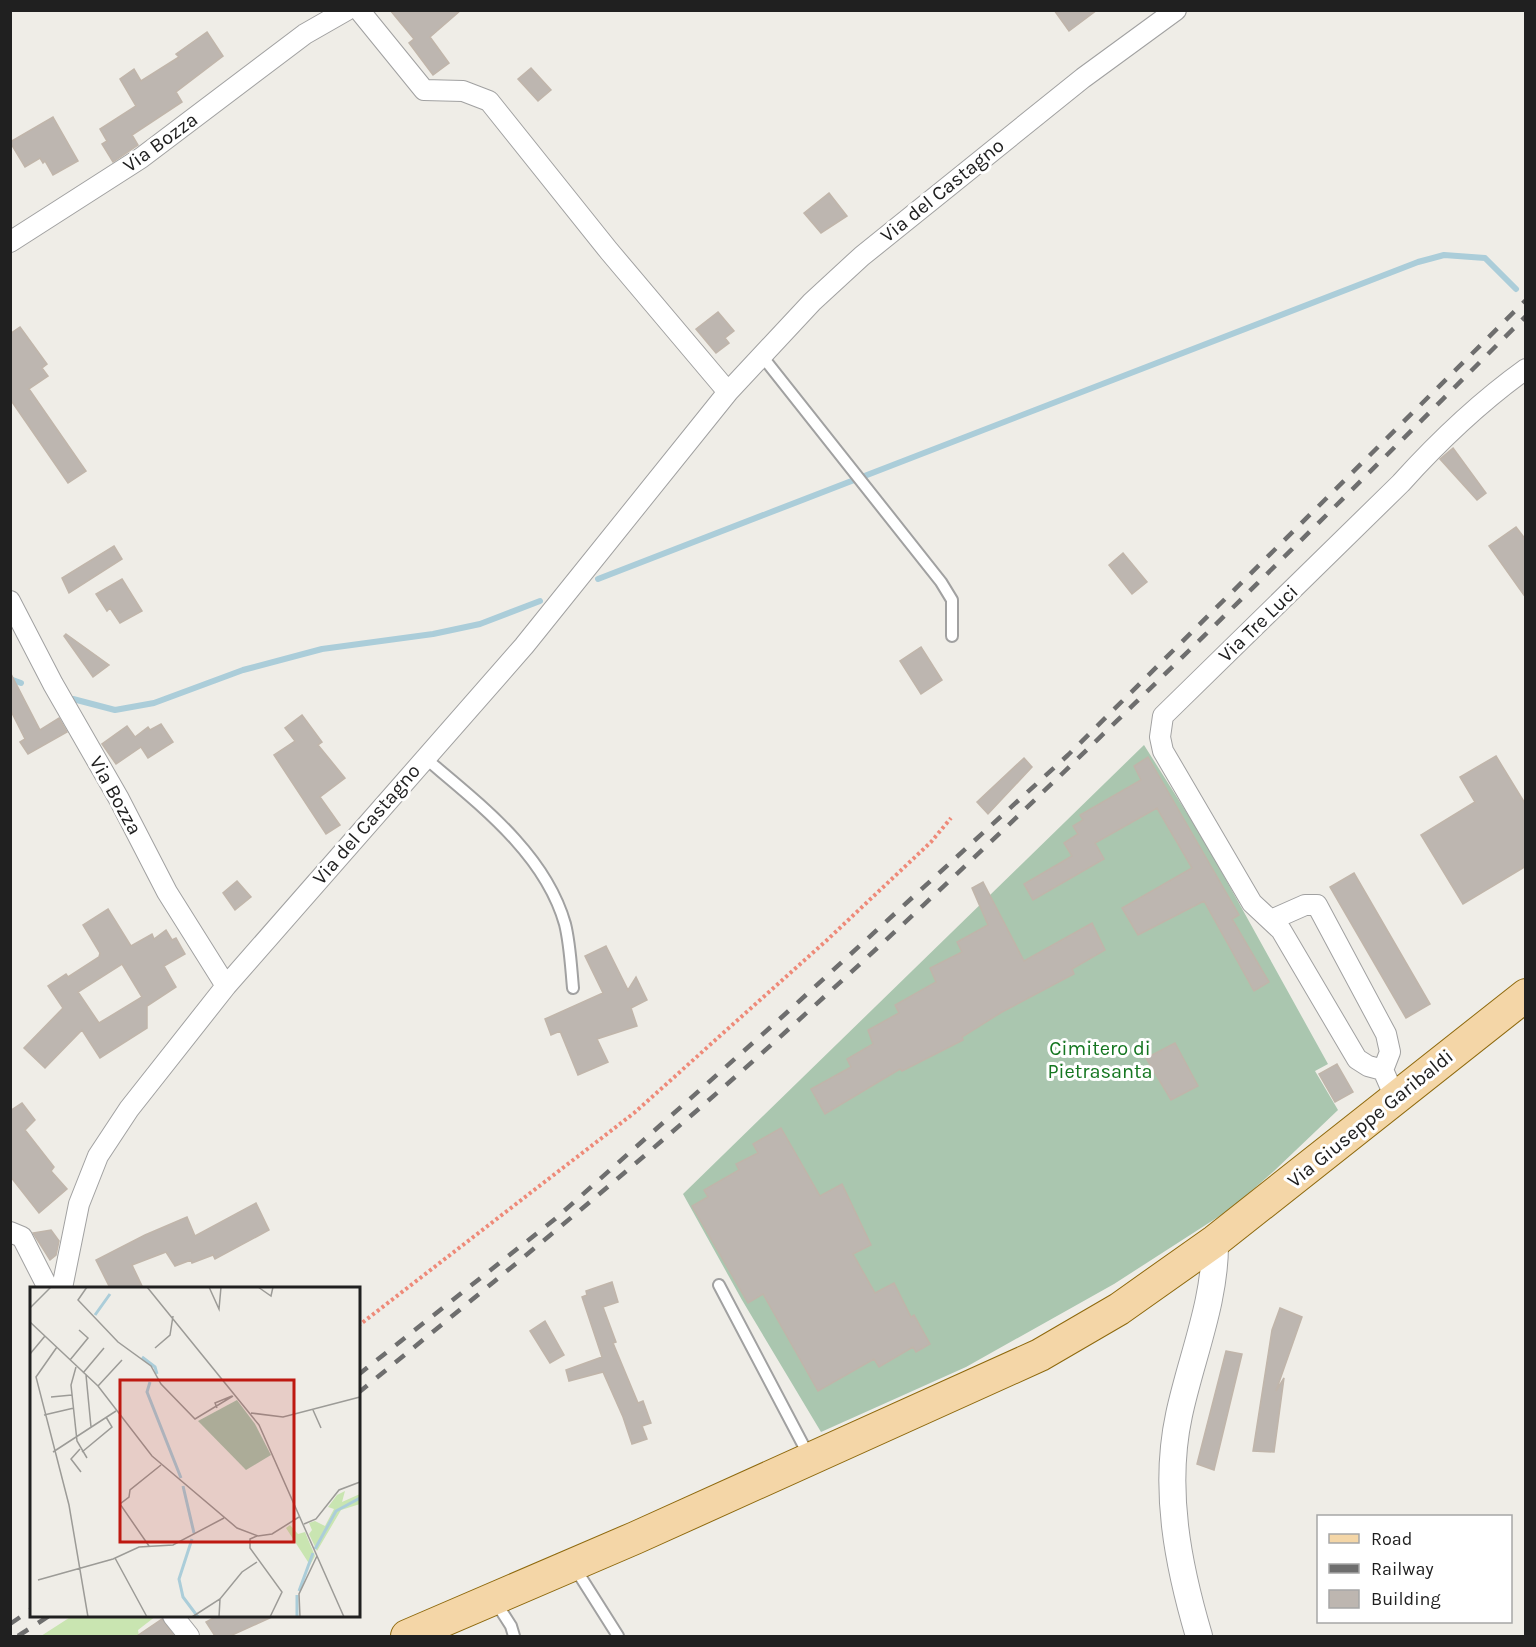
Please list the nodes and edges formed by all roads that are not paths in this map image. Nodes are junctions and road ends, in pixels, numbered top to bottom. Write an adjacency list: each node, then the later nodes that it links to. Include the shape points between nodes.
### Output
1 (346, 10): 4 (street, Via Bozza, via 304,34 141,158)
2 (359, 10): 7 (street, via 424,90 463,92 489,101)
3 (1176, 10): 5 (street, Via del Castagno, via 1083,78 862,256)
4 (10, 242)
5 (762, 356): 7 (street, Via del Castagno); 9 (lane, via 941,582 951,600)
6 (1526, 369): 11 (street, Via Tre Luci, via 1498,388 1434,447 1163,716 1163,751 1252,903)
7 (728, 392): 10 (street, Via del Castagno, via 524,646)
8 (10, 601): 12 (street, Via Bozza, via 167,892)
9 (952, 636)
10 (424, 757): 12 (street, Via del Castagno); 13 (lane, via 505,829 541,873 565,923)
11 (1271, 921): 15 (street, Via Tre Luci, via 1281,930 1357,1059); 15 (street, via 1305,905 1317,905 1386,1034 1390,1052)
12 (226, 986): 21 (street, Via del Castagno, via 129,1109 98,1156 79,1204)
13 (573, 988)
14 (1526, 995): 16 (main road, Via Giuseppe Garibaldi)
15 (1383, 1070): 16 (street)
16 (1393, 1102): 18 (main road, Via Giuseppe Garibaldi)
17 (10, 1232): 20 (street, via 22,1237)
18 (1215, 1241): 22 (main road, Via Giuseppe Garibaldi, via 1119,1309 1040,1355); 30 (street, via 1213,1279 1178,1417 1173,1463 1178,1551)
19 (719, 1285): 22 (lane)
20 (47, 1287)
21 (62, 1287)
22 (811, 1459): 23 (main road, Via Giuseppe Garibaldi)
23 (573, 1565): 24 (main road, Via Giuseppe Garibaldi); 29 (lane)
24 (493, 1598): 27 (main road, Via Giuseppe Garibaldi); 28 (lane)
25 (174, 1617): 26 (street)
26 (189, 1636)
27 (407, 1636)
28 (514, 1636)
29 (618, 1636)
30 (1199, 1636)

